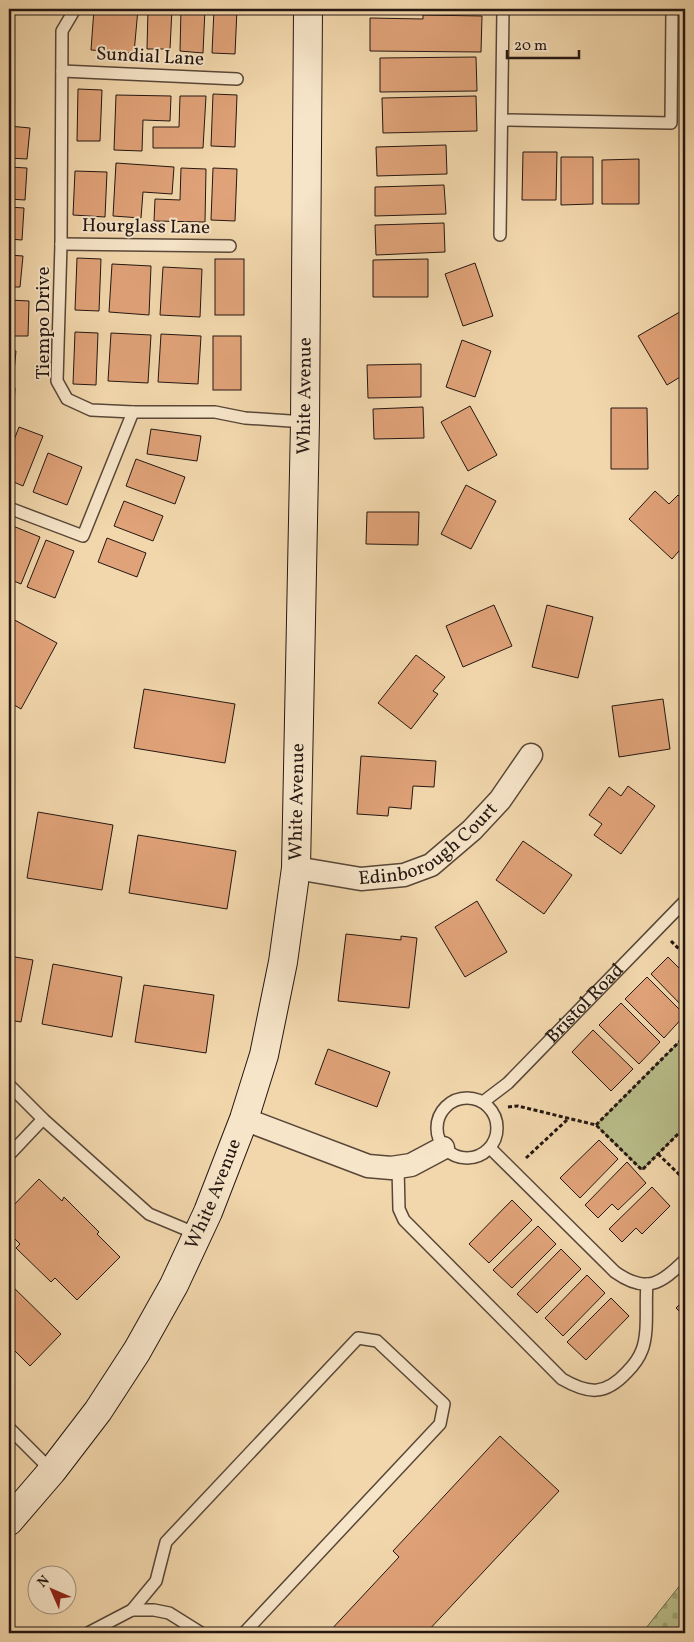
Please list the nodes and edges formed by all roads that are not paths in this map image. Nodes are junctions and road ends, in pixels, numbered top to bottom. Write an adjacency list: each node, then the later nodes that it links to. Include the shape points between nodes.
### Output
1 (75, 9): 5 (lane, Tiempo Drive, via 62,31)
2 (308, 9): 12 (street, White Avenue)
3 (504, 9): 7 (lane)
4 (672, 9): 7 (lane, via 671,123)
5 (62, 71): 6 (lane, Sundial Lane); 9 (lane, Tiempo Drive)
6 (237, 79)
7 (502, 120): 8 (lane)
8 (500, 235)
9 (61, 244): 10 (lane, Hourglass Lane); 11 (lane, Tiempo Drive, via 57,381 66,398 91,410)
10 (230, 246)
11 (133, 412): 12 (lane, Tiempo Drive, via 215,412 244,418); 13 (lane, via 83,536)
12 (305, 422): 15 (street, White Avenue)
13 (9, 508)
14 (531, 755): 15 (street, Edinborough Court, via 494,806 431,865 404,875 361,878)
15 (296, 868): 20 (street, White Avenue, via 281,971 264,1055)
16 (685, 901): 18 (lane, Bristol Road)
17 (9, 1085): 19 (lane)
18 (487, 1106): 21 (lane, via 473,1098 461,1098 440,1112 437,1135); 22 (lane, via 496,1119 497,1130)
19 (43, 1119): 23 (lane); 25 (lane, via 149,1214)
20 (244, 1119): 24 (street, via 368,1166); 25 (street, White Avenue)
21 (443, 1148): 22 (lane, via 464,1159 478,1157); 24 (street, via 411,1165)
22 (490, 1148): 27 (lane, via 615,1272 626,1280)
23 (9, 1155)
24 (398, 1167): 27 (lane, via 399,1208 404,1220 562,1379 572,1385 588,1390 606,1389 634,1365 642,1350 646,1328)
25 (198, 1234): 29 (street, White Avenue, via 137,1350 98,1411)
26 (685, 1260): 27 (lane, via 666,1278 655,1284)
27 (646, 1284)
28 (9, 1428): 29 (lane)
29 (52, 1471): 30 (street, White Avenue)
30 (9, 1521)
31 (132, 1610): 32 (lane); 33 (lane, via 169,1613); 34 (lane, via 156,1581 166,1542 358,1338 377,1341 444,1404 440,1424)
32 (88, 1633)
33 (201, 1633)
34 (244, 1633)

